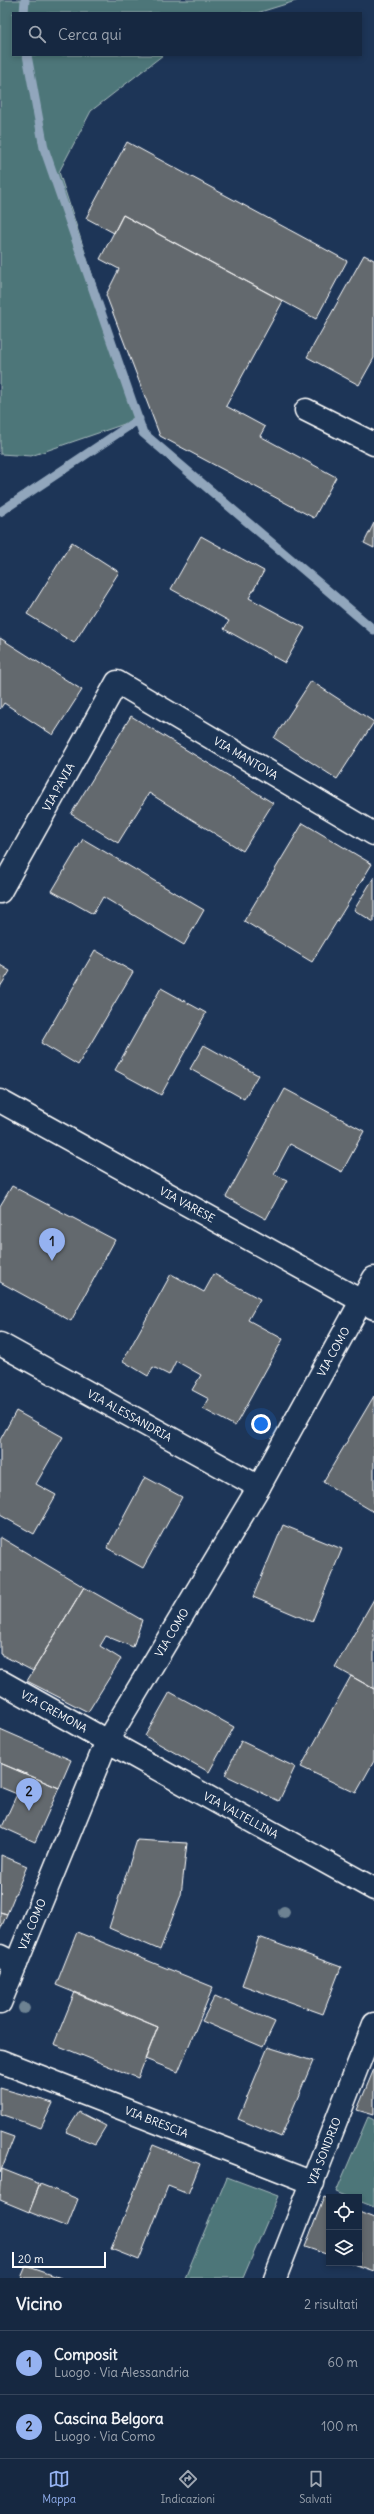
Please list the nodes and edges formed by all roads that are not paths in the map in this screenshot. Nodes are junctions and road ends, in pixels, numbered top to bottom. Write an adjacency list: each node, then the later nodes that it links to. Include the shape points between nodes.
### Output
1 (306, 410): 2 (street)
2 (374, 444)
3 (117, 682): 4 (street, VIA MANTOVA); 5 (street, VIA PAVIA)
4 (374, 834)
5 (0, 892)
6 (0, 1101): 8 (street, VIA VARESE)
7 (374, 1278): 8 (street, VIA COMO)
8 (367, 1304): 10 (street, VIA COMO)
9 (0, 1344): 10 (street, VIA ALESSANDRIA)
10 (259, 1487): 12 (street, VIA COMO)
11 (0, 1681): 12 (street, VIA CREMONA)
12 (107, 1741): 13 (street, VIA VALTELLINA); 14 (street, VIA COMO)
13 (374, 1889)
14 (8, 1960): 15 (street, VIA COMO)
15 (0, 2003)
16 (374, 2024): 18 (street, VIA SONDRIO)
17 (0, 2061): 18 (street, VIA BRESCIA)
18 (313, 2183): 19 (street, VIA SONDRIO)
19 (275, 2278)

